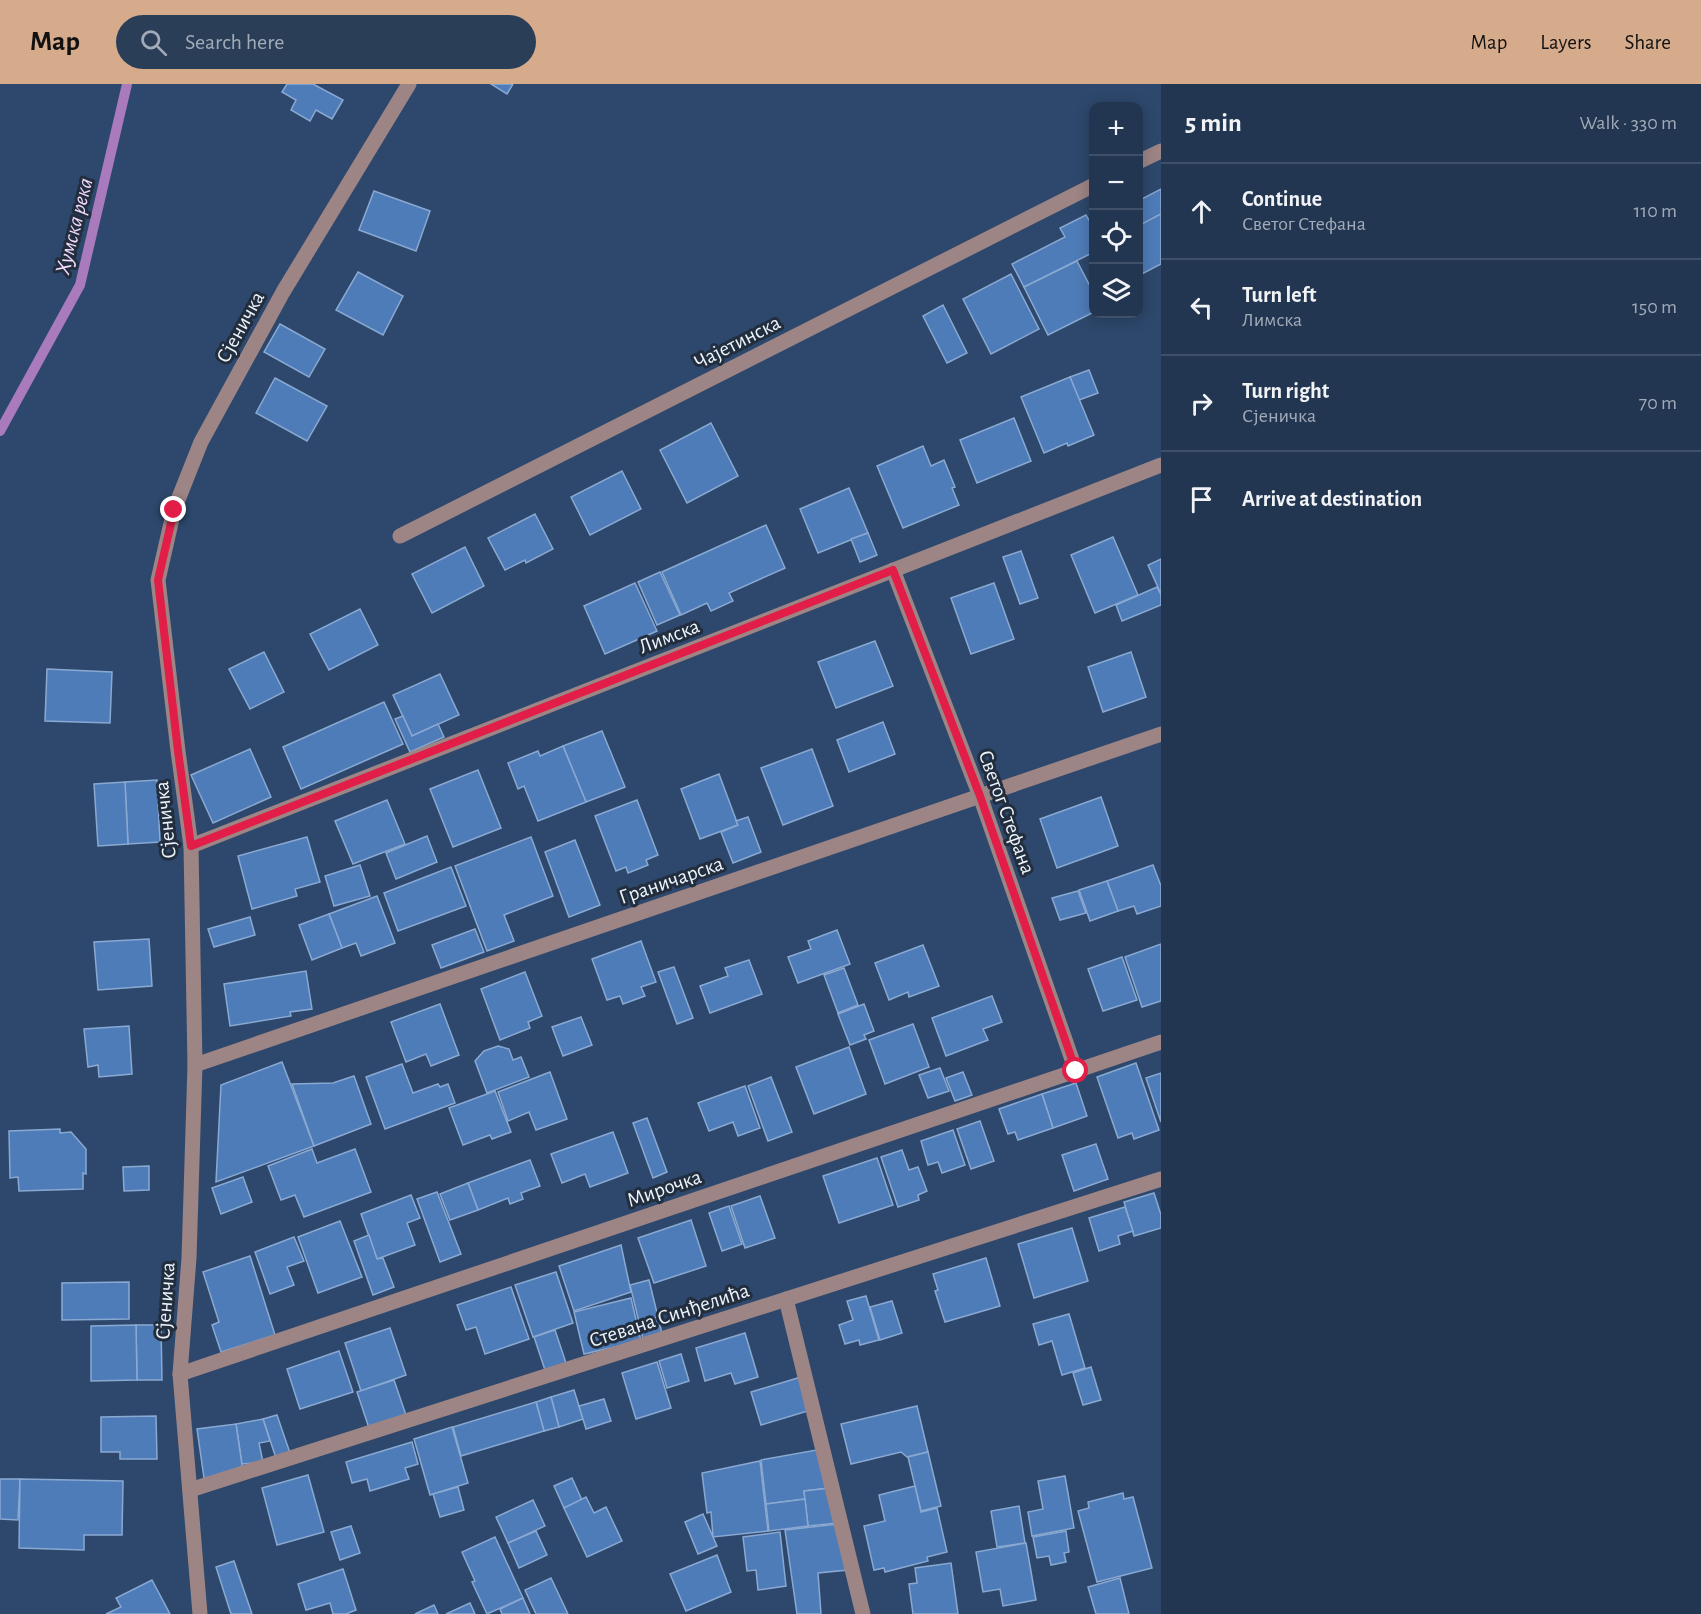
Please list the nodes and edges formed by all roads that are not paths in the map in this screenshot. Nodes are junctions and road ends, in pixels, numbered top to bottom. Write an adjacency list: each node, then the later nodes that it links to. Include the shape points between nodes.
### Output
1 (409, 84): 10 (street, Сјеничка, via 283,292 201,442 174,510 158,580)
2 (1161, 151): 3 (street)
3 (1143, 160)
4 (1089, 188): 6 (street, Чајетинска)
5 (1161, 465): 7 (street, Лимска)
6 (400, 536)
7 (893, 570): 9 (street, Светог Стефана); 10 (street, Лимска)
8 (1161, 734): 9 (street, Граничарска)
9 (980, 796): 12 (street, Граничарска); 13 (street, Светог Стефана)
10 (191, 846): 12 (street, Сјеничка)
11 (1161, 1042): 13 (street, Мирочка)
12 (195, 1065): 16 (street, Сјеничка, via 189,1258)
13 (1076, 1071): 16 (street, Мирочка)
14 (1161, 1179): 15 (street, Стевана Синђелића)
15 (786, 1299): 17 (street, Стевана Синђелића); 19 (street)
16 (180, 1374): 17 (street, Сјеничка)
17 (190, 1490): 18 (street, Сјеничка)
18 (200, 1614)
19 (863, 1614)

